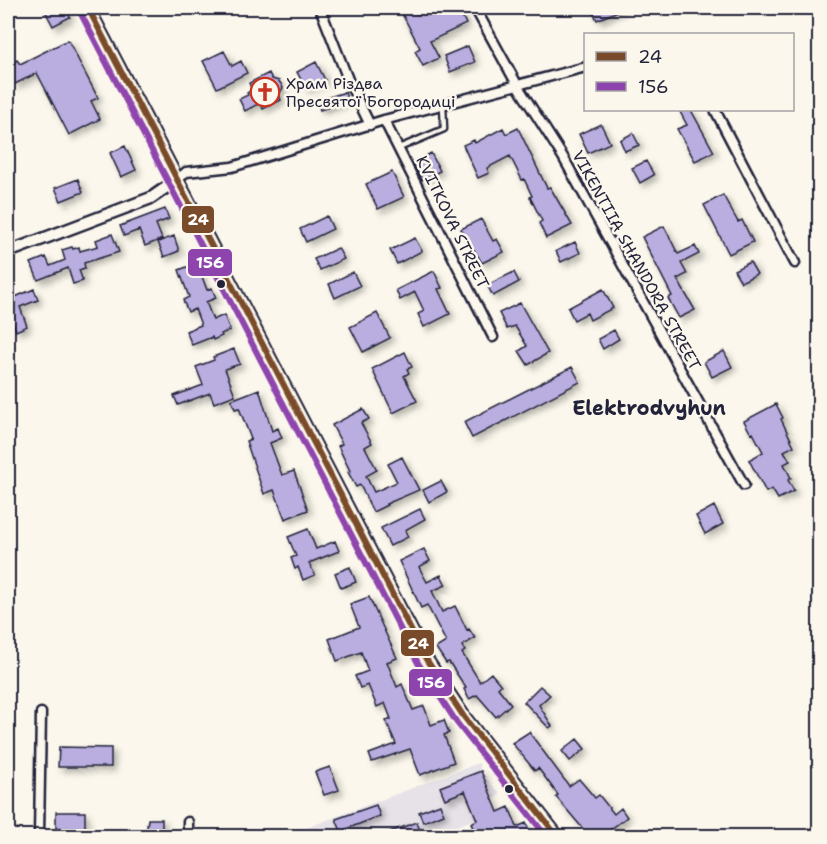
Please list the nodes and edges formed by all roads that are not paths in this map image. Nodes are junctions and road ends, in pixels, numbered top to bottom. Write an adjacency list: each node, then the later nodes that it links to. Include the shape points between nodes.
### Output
1 (88, 8): 11 (main road)
2 (320, 8): 9 (street)
3 (475, 8): 5 (street, VIKENTIIA SHANDORA STREET)
4 (584, 67): 5 (street)
5 (516, 84): 6 (street); 15 (street, VIKENTIIA SHANDORA STREET, via 562,157)
6 (443, 104): 8 (street); 10 (lane, via 444,129)
7 (716, 111): 13 (street)
8 (384, 120): 9 (street); 10 (street, KVITKOVA STREET)
9 (370, 125): 11 (street, via 232,167 186,172)
10 (399, 148): 14 (street, KVITKOVA STREET)
11 (177, 180): 12 (street, via 151,198); 20 (main road, via 426,659 464,717)
12 (8, 252)
13 (795, 263)
14 (493, 337)
15 (744, 485)
16 (42, 713): 18 (street)
17 (188, 822): 19 (street)
18 (39, 837)
19 (188, 837)
20 (557, 837)

